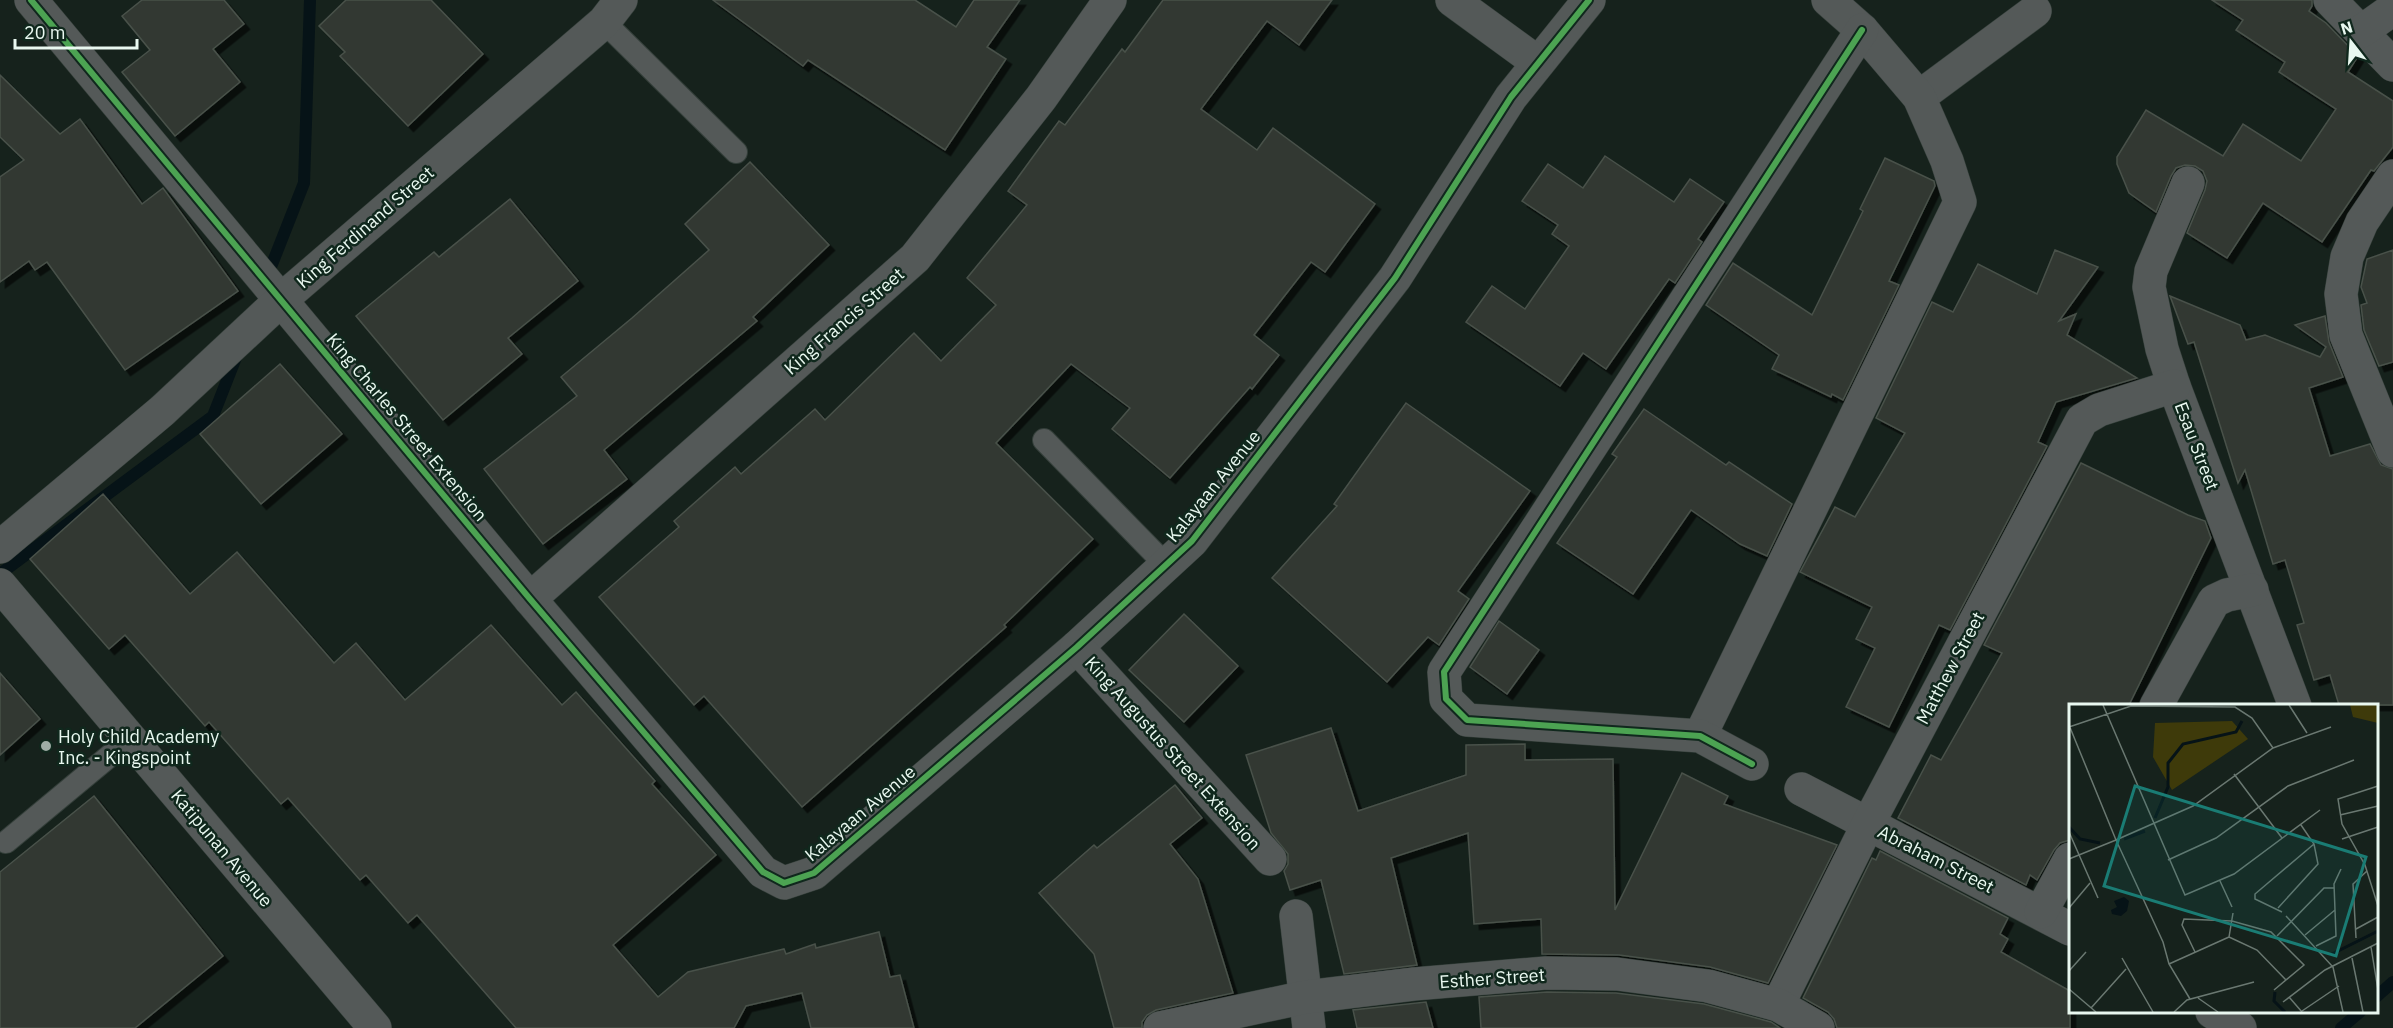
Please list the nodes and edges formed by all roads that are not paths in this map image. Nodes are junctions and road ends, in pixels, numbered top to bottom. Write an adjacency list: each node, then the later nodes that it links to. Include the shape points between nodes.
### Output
1 (31, 0): 18 (street, King Charles Street Extension)
2 (1110, 0): 26 (street, King Francis Street, via 1041,98 915,258)
3 (1452, 0): 12 (street)
4 (1589, 0): 12 (street, Kalayaan Avenue)
5 (1828, 0): 10 (street)
6 (2330, 0): 11 (street)
7 (2393, 9): 11 (street)
8 (612, 11): 15 (lane); 18 (street, King Ferdinand Street)
9 (2036, 11): 14 (street)
10 (1862, 30): 14 (street); 30 (street, via 1444,672 1446,699 1467,720)
11 (2362, 31): 13 (street)
12 (1537, 62): 23 (street, Kalayaan Avenue, via 1395,278 1192,541)
13 (2393, 65)
14 (1919, 97): 30 (street, via 1960,202)
15 (736, 152)
16 (2393, 176): 21 (street, via 2362,222 2347,257 2341,294 2346,335)
17 (2188, 183): 19 (street, Esau Street, via 2151,271 2149,287)
18 (282, 299): 22 (street, King Ferdinand Street, via 162,411); 26 (street, King Charles Street Extension)
19 (2174, 386): 25 (street, Esau Street); 34 (street, Matthew Street, via 2099,410 2082,420)
20 (1044, 440): 23 (lane)
21 (2393, 451)
22 (0, 547)
23 (1166, 565): 27 (street, Kalayaan Avenue)
24 (0, 585): 31 (street, Katipunan Avenue)
25 (2252, 590): 28 (street, via 2214,601); 29 (street, Esau Street)
26 (530, 599): 38 (street, King Charles Street Extension)
27 (1077, 647): 36 (street, King Augustus Street Extension); 38 (street, Kalayaan Avenue, via 814,873 784,884)
28 (2157, 704)
29 (2295, 704)
30 (1700, 736): 32 (street)
31 (130, 739): 35 (lane); 45 (street, Katipunan Avenue)
32 (1752, 764)
33 (1801, 789): 34 (street, Abraham Street)
34 (1868, 824): 39 (street, Abraham Street); 42 (street, Matthew Street)
35 (6, 842)
36 (1270, 859)
37 (2069, 861): 39 (street)
38 (763, 872)
39 (2041, 912): 41 (street, Abraham Street)
40 (1296, 916): 43 (street)
41 (2069, 928)
42 (1778, 1005): 43 (street, Esther Street, via 1708,986 1617,974 1546,973 1414,984); 47 (street, Esther Street)
43 (1307, 1012): 46 (street, Esther Street)
44 (2215, 1013): 48 (street)
45 (375, 1028)
46 (1160, 1028)
47 (1818, 1028)
48 (2240, 1028)

